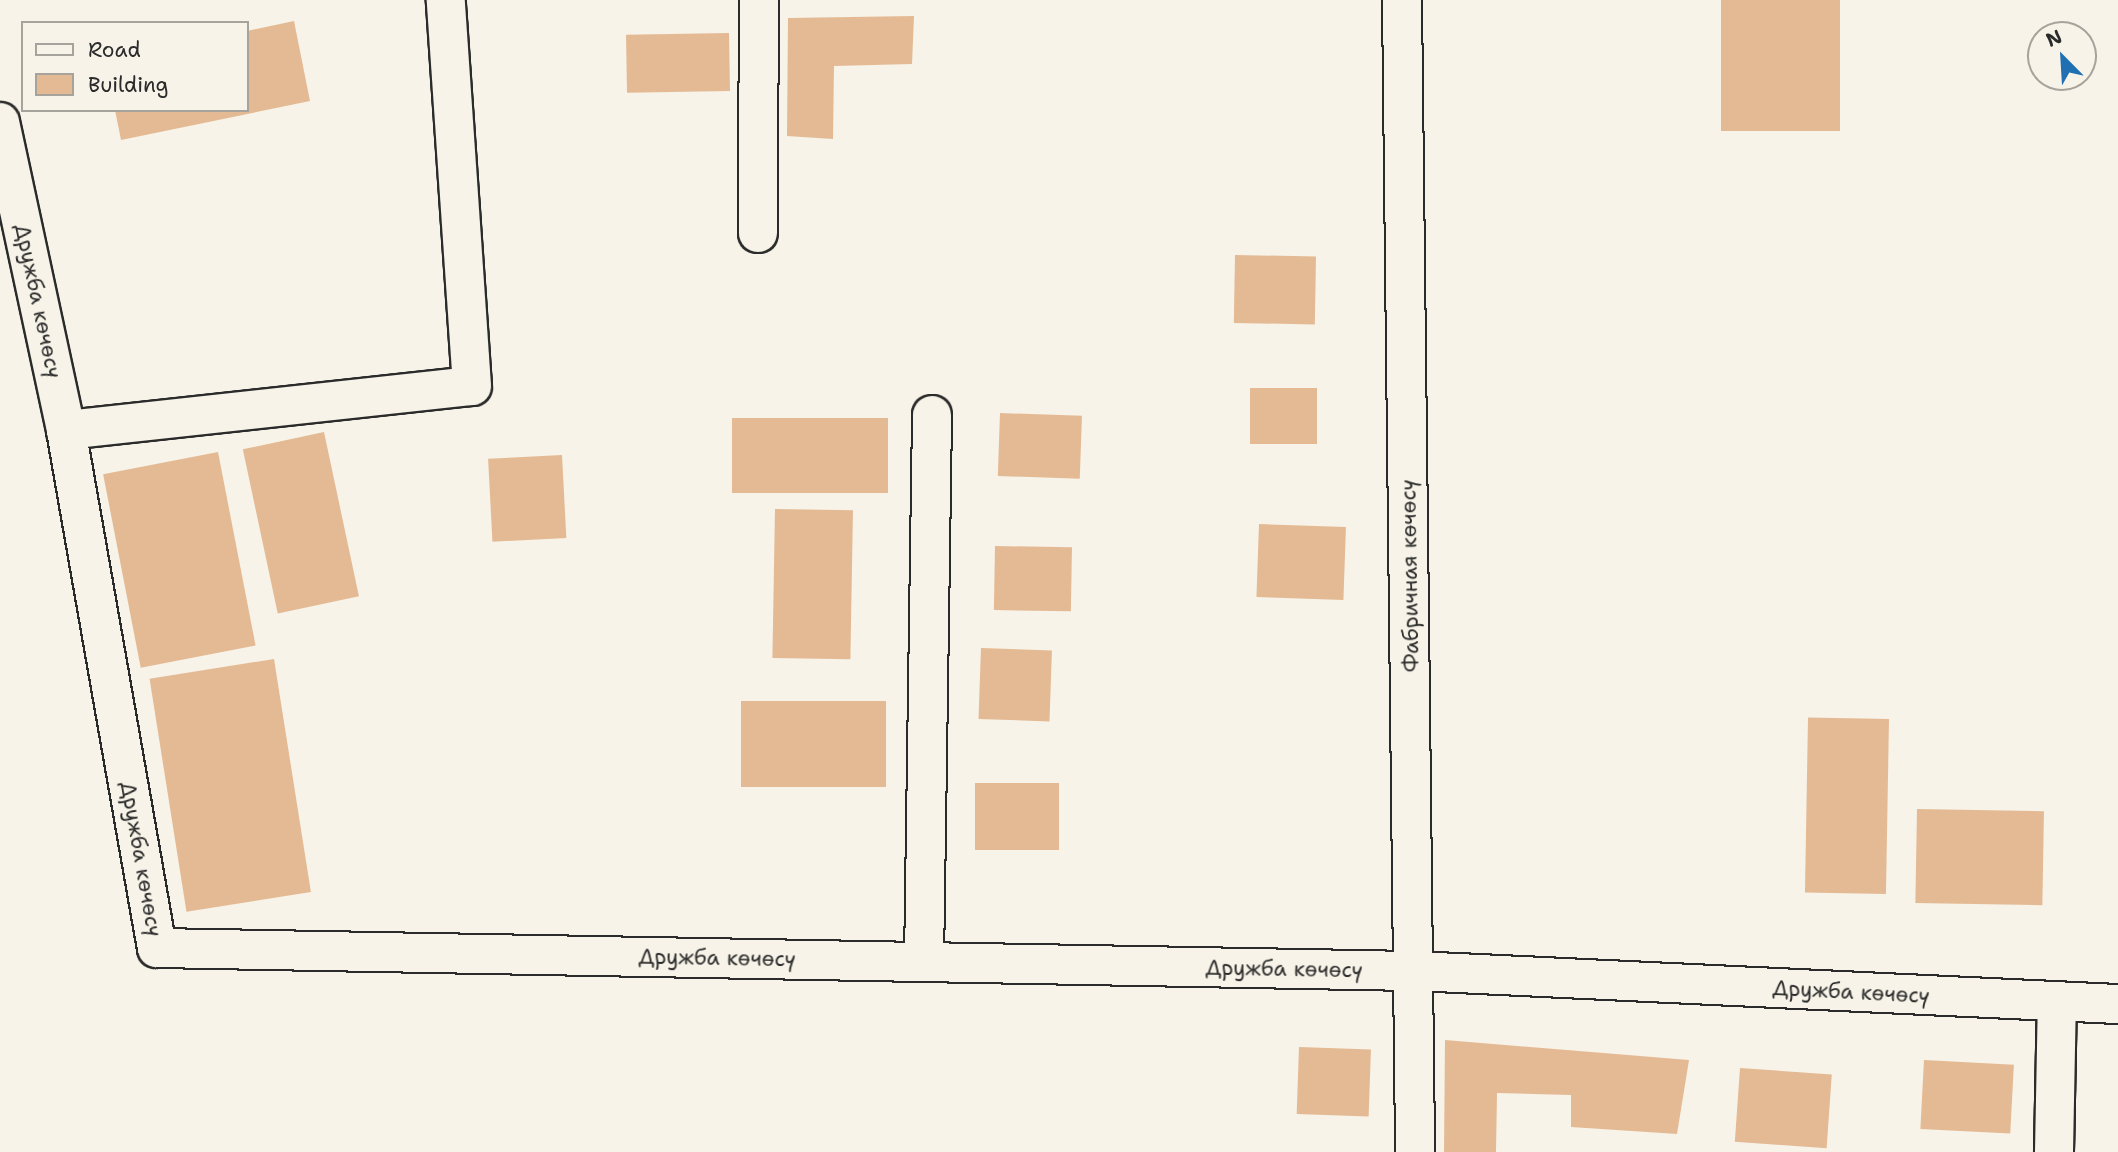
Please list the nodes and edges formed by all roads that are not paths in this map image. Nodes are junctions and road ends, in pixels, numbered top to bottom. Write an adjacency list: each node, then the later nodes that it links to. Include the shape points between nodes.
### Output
1 (446, 0): 7 (street, via 472,386)
2 (759, 0): 5 (street)
3 (1402, 0): 9 (street, Фабричная көчөсү)
4 (0, 122): 7 (street, Дружба көчөсү)
5 (758, 233)
6 (932, 415): 8 (street)
7 (66, 430): 8 (street, Дружба көчөсү, via 157,947)
8 (924, 962): 9 (street, Дружба көчөсү)
9 (1415, 971): 10 (street, Дружба көчөсү); 12 (street, Фабричная көчөсү)
10 (2057, 1001): 11 (street, Дружба көчөсү); 13 (street)
11 (2118, 1004)
12 (1415, 1152)
13 (2054, 1152)

